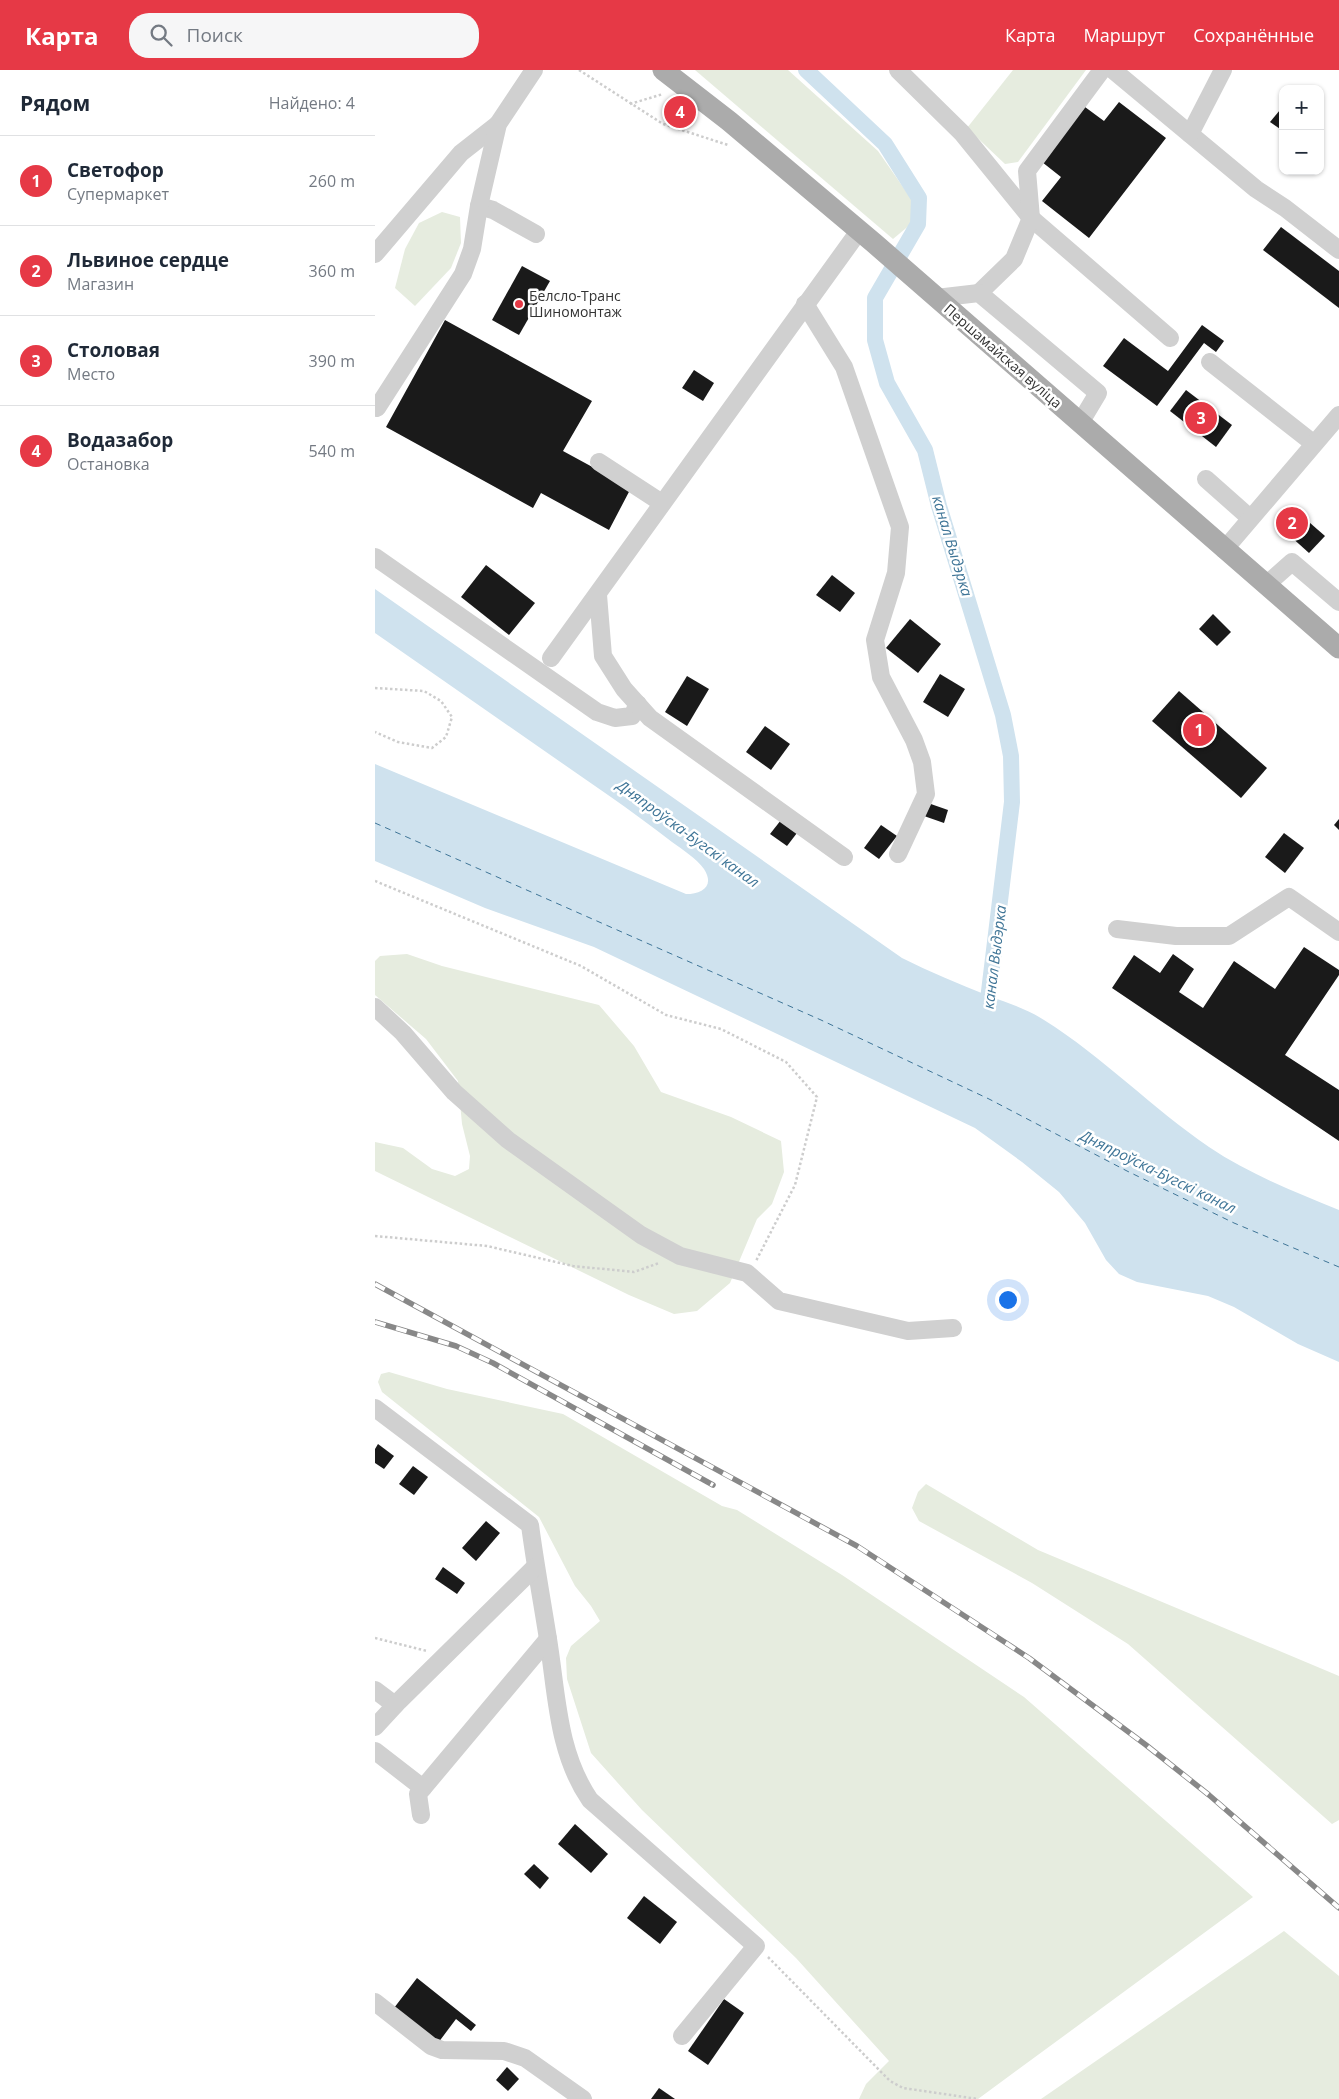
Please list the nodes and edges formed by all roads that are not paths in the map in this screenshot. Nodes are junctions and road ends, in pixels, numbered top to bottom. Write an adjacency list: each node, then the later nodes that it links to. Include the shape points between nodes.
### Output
1 (534, 70): 7 (street)
2 (663, 70): 12 (main road, Першамайская вуліца)
3 (898, 70): 10 (street, via 963,133)
4 (1101, 70): 10 (street, via 1027,171)
5 (1113, 70): 8 (street)
6 (1223, 70): 8 (street)
7 (498, 124): 9 (street); 14 (street, via 461,153)
8 (1190, 134): 13 (street, via 1256,189)
9 (479, 206): 11 (street, via 493,210); 20 (street, via 472,249 463,274)
10 (1031, 218): 15 (street, via 1014,259); 18 (street)
11 (536, 234)
12 (866, 237): 16 (main road, Першамайская вуліца); 17 (street)
13 (1339, 250)
14 (375, 254)
15 (979, 292): 16 (street); 22 (street, via 1098,393)
16 (936, 298): 22 (main road, Першамайская вуліца)
17 (805, 304): 26 (street); 36 (street, via 844,367 899,527 896,573 875,640 881,677 922,762 925,794)
18 (1170, 338)
19 (1210, 362): 23 (street)
20 (377, 408)
21 (1339, 415): 23 (street)
22 (1080, 424): 28 (main road, Першамайская вуліца)
23 (1313, 443): 27 (street)
24 (599, 462): 26 (street)
25 (1206, 479): 27 (street)
26 (662, 503): 31 (street)
27 (1250, 518): 28 (street)
28 (1224, 550): 30 (main road, Першамайская вуліца)
29 (375, 557): 35 (street, via 597,712 615,718 631,716)
30 (1267, 585): 32 (street, via 1292,562); 33 (main road, Першамайская вуліца)
31 (597, 595): 34 (street); 35 (street, via 603,656)
32 (1339, 602)
33 (1339, 648)
34 (551, 658)
35 (638, 704): 37 (street, via 650,718)
36 (897, 854)
37 (844, 857)
38 (1117, 929): 39 (street, via 1176,936 1229,936 1289,897)
39 (1339, 932)
40 (375, 1006): 41 (street, via 454,1092 507,1140 641,1235 680,1256 747,1273 779,1301 908,1331)
41 (953, 1328)
42 (375, 1408): 43 (street, via 530,1525)
43 (535, 1568): 44 (street); 46 (street)
44 (548, 1639): 49 (street); 52 (street, via 560,1729 579,1785 590,1800 756,1946)
45 (375, 1690): 46 (street)
46 (395, 1705): 47 (street)
47 (375, 1727)
48 (376, 1755): 49 (street)
49 (423, 1788): 50 (street, via 418,1794)
50 (421, 1815)
51 (375, 2002): 53 (street, via 431,2046 441,2050 505,2051 525,2058)
52 (682, 2036)
53 (583, 2099)

